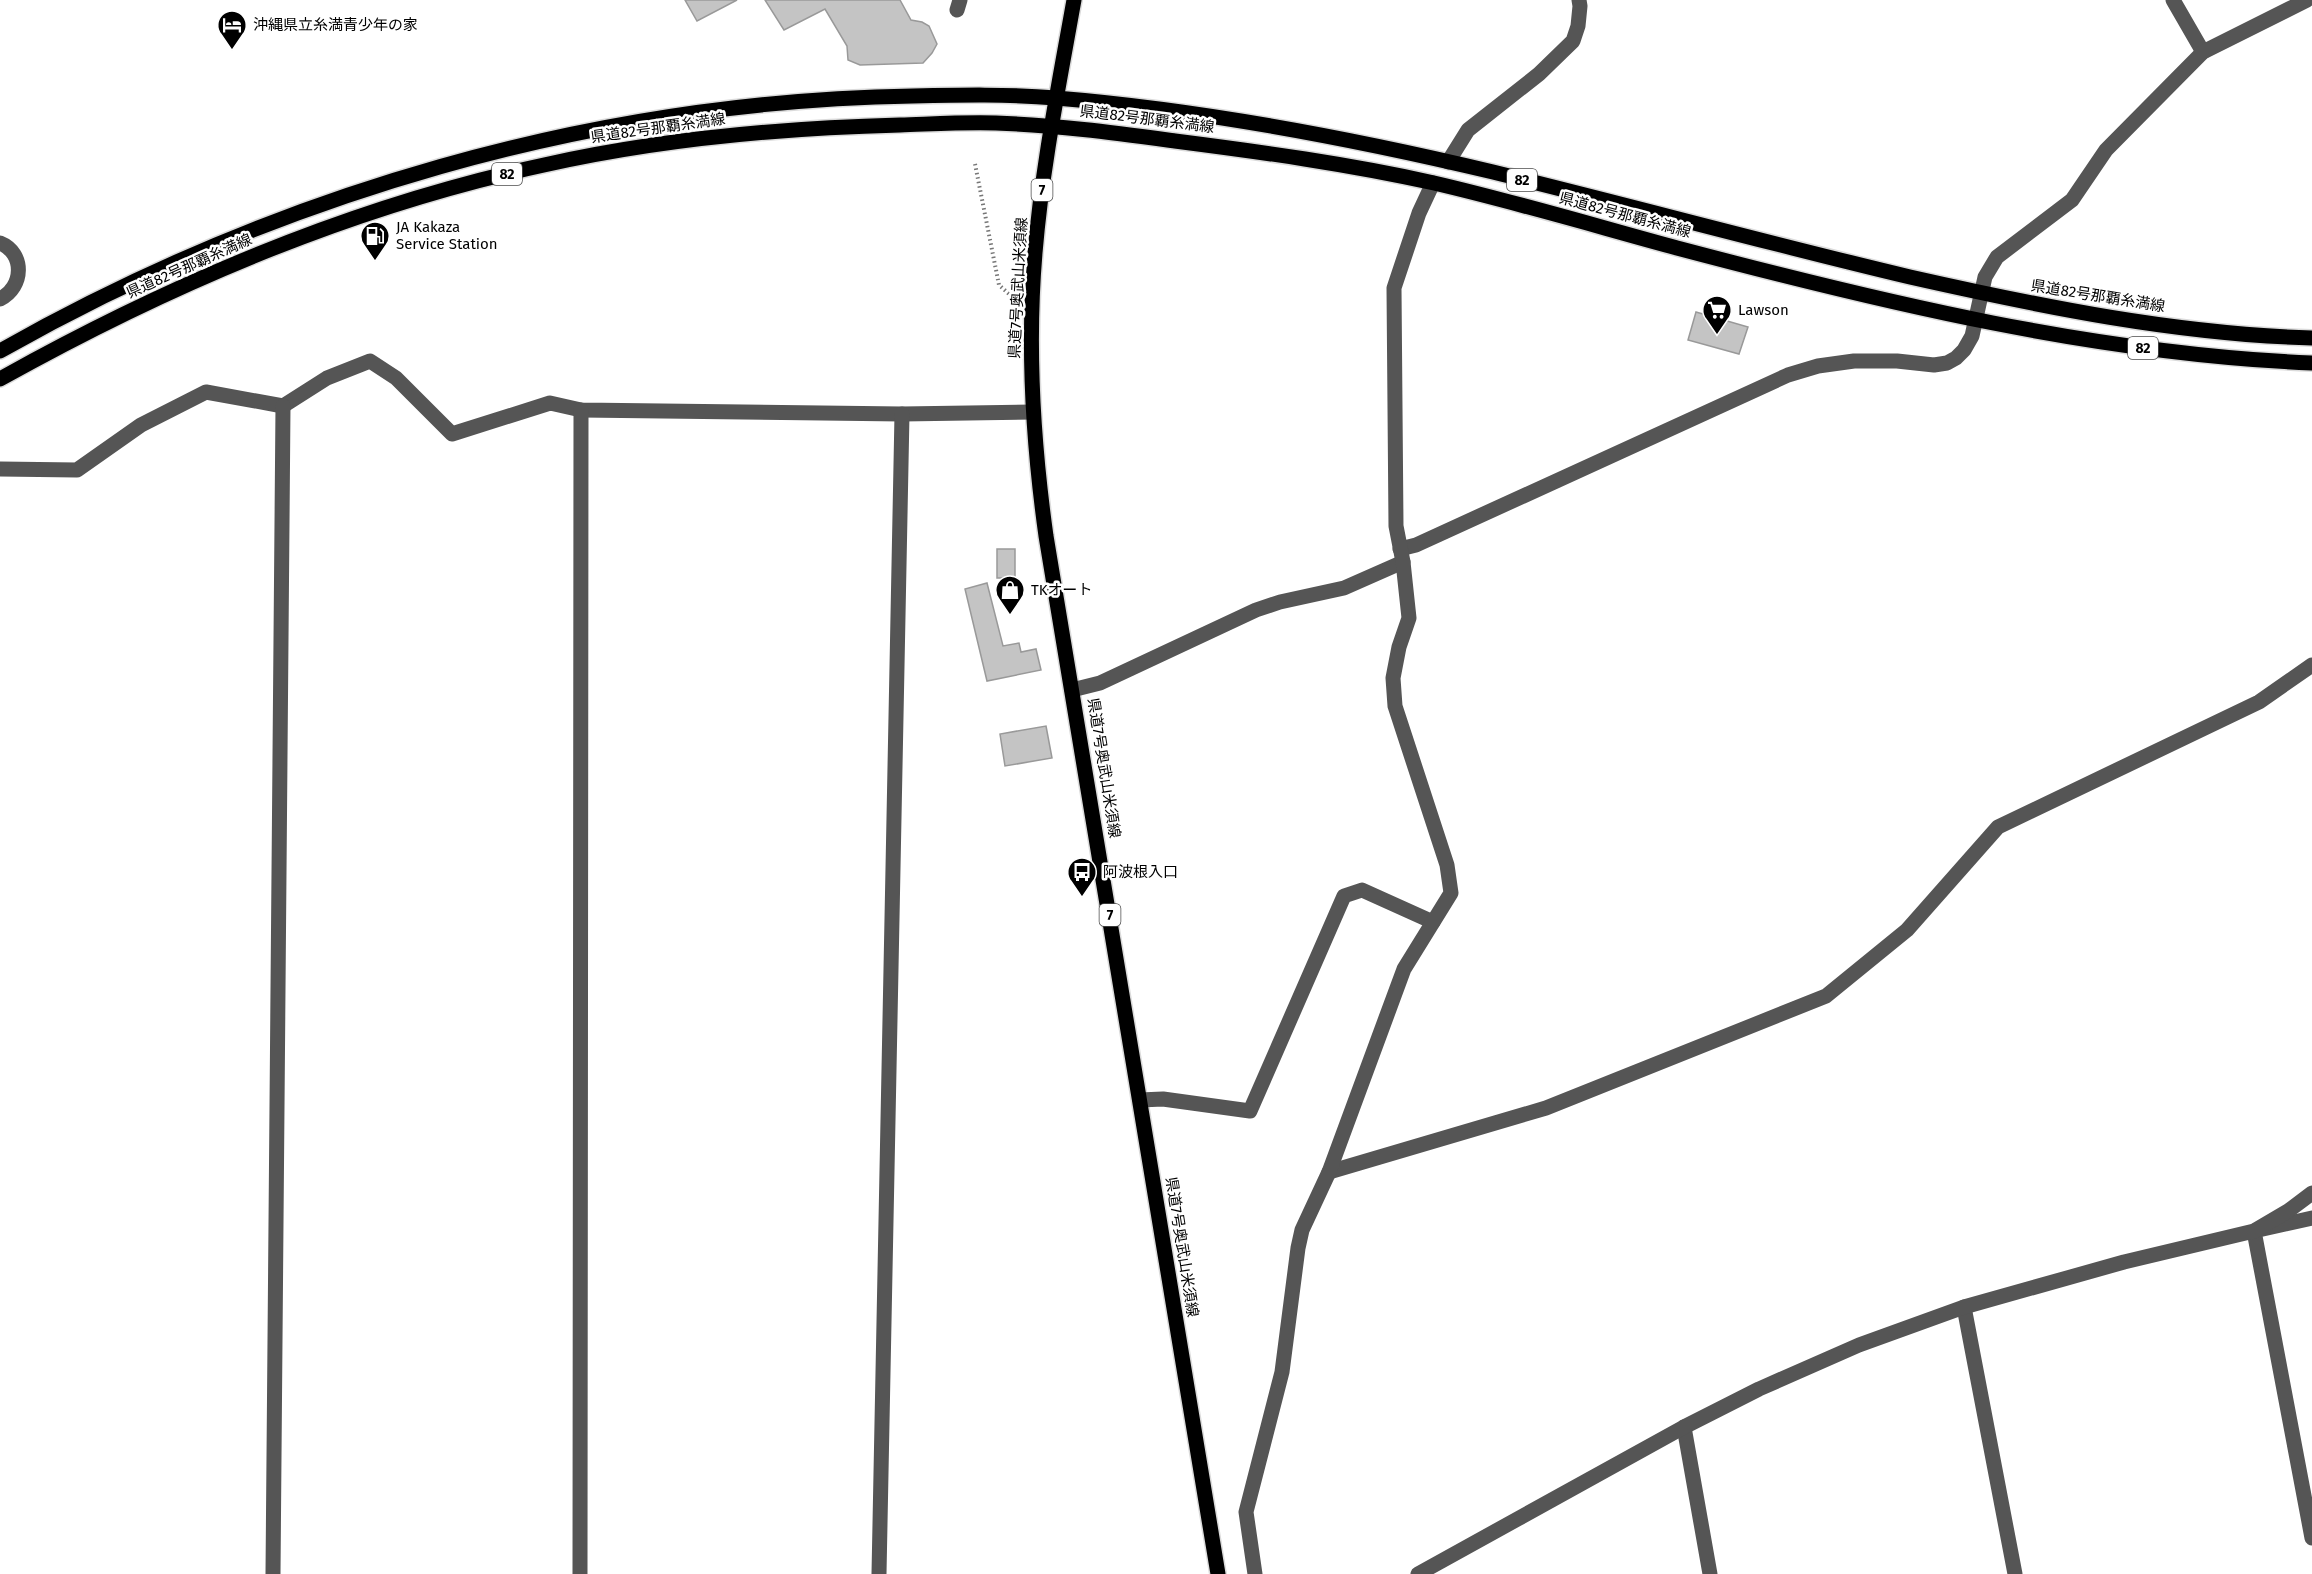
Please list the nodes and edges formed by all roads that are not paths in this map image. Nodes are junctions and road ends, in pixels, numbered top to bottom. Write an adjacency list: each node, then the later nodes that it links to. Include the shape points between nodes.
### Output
1 (1074, 0): 6 (main road, 県道7号奥武山米須線 / 7)
2 (1579, 0): 8 (street, via 1573,41 1539,74 1468,130)
3 (2173, 0): 5 (street)
4 (2307, 0): 5 (street)
5 (2203, 52): 11 (street, via 2106,150 2072,200 1997,257)
6 (1056, 98): 7 (main road, 県道7号奥武山米須線 / 7); 8 (main road, 県道82号那覇糸満線 / 82, via 1275,127); 15 (main road, 県道82号那覇糸満線 / 82, via 979,94 795,101 617,126 507,149 316,206 130,285)
7 (1052, 126): 9 (main road, 県道82号那覇糸満線 / 82, via 1283,155); 17 (main road, 県道82号那覇糸満線 / 82, via 873,126 750,134 680,141 545,164 324,229 110,320); 20 (main road, 県道7号奥武山米須線 / 7, via 1040,203 1032,298)
8 (1448, 162): 11 (main road, 県道82号那覇糸満線 / 82)
9 (1433, 183): 13 (main road, 県道82号那覇糸満線 / 82, via 1814,282); 23 (street, via 1394,288 1396,526)
10 (0, 243): 12 (street, via 8,246 15,257 19,273 16,286)
11 (1980, 294): 13 (street); 14 (main road, 県道82号那覇糸満線 / 82, via 2120,320)
12 (0, 299)
13 (1975, 318): 16 (main road, 県道82号那覇糸満線 / 82, via 2173,353); 23 (street, via 1972,336 1964,350 1947,363 1854,362 1818,366 1788,375 1416,545)
14 (2312, 338)
15 (0, 351)
16 (2312, 363)
17 (0, 379)
18 (283, 406): 19 (street, via 327,378 370,361 396,378 452,435 550,403); 22 (street, via 206,392 141,425 77,470); 35 (street)
19 (581, 410): 21 (street); 36 (street)
20 (1033, 412): 21 (street); 25 (main road, 県道7号奥武山米須線 / 7, via 1042,507)
21 (902, 414): 37 (street)
22 (0, 469)
23 (1401, 556): 25 (street, via 1344,588 1256,610 1100,683); 26 (street, via 1409,618 1399,647 1393,694 1450,877 1451,893)
24 (2312, 665): 28 (street, via 2259,702 1998,826 1907,930 1826,996 1546,1108)
25 (1072, 690): 27 (main road, 県道7号奥武山米須線 / 7)
26 (1434, 922): 27 (street, via 1362,890 1344,896 1250,1111 1163,1099); 28 (street, via 1404,969)
27 (1140, 1100): 38 (main road, 県道7号奥武山米須線 / 7)
28 (1329, 1172): 39 (street, via 1302,1230 1282,1372 1246,1512)
29 (2312, 1193): 31 (street)
30 (2312, 1218): 31 (street)
31 (2254, 1231): 32 (street); 34 (street)
32 (1964, 1307): 33 (street, via 1839,1354); 42 (street)
33 (1684, 1427): 40 (street); 41 (street)
34 (2312, 1538)
35 (273, 1574)
36 (580, 1574)
37 (879, 1574)
38 (1218, 1574)
39 (1256, 1574)
40 (1418, 1574)
41 (1710, 1574)
42 (2015, 1574)

